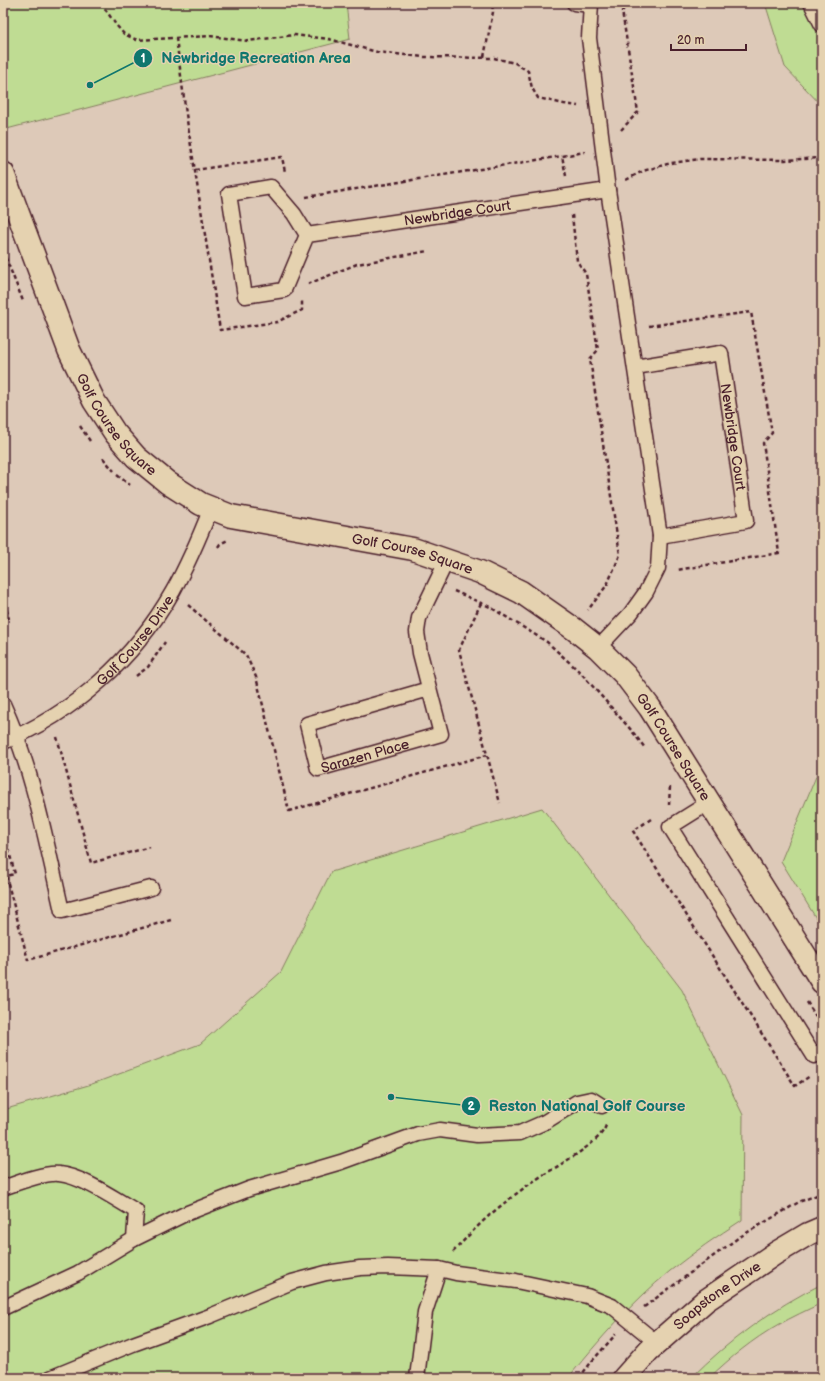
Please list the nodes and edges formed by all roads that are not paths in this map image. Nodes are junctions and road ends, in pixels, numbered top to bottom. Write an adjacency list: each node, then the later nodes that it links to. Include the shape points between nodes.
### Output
1 (574, 3): 3 (lane)
2 (811, 3): 4 (lane)
3 (591, 4): 6 (lane, via 589,38)
4 (822, 25)
5 (3, 173): 9 (street, Golf Course Square, via 70,350 94,401 115,433 136,457 168,483)
6 (608, 190): 7 (lane, Newbridge Court); 8 (lane)
7 (306, 235): 7 (lane, via 294,214 271,187 229,194 245,296 284,290)
8 (634, 367): 10 (lane); 10 (lane, Newbridge Court, via 721,353 746,521)
9 (211, 508): 11 (street, Golf Course Square, via 231,516 413,548); 15 (lane, Golf Course Drive, via 173,592 144,634 89,692 52,718)
10 (660, 536): 12 (lane, via 658,568 646,592)
11 (447, 560): 12 (street, Golf Course Square, via 480,572 521,592); 13 (lane, Sarazen Place, via 419,618 417,632)
12 (598, 648): 17 (street, Golf Course Square, via 625,675 650,708)
13 (429, 690): 13 (lane, Sarazen Place, via 441,734 318,769 306,724)
14 (3, 704): 15 (lane)
15 (17, 737): 16 (lane, Golf Course Drive); 18 (lane, via 32,782 62,910)
16 (3, 742)
17 (710, 802): 19 (street, Golf Course Square); 20 (lane, via 670,827 814,1056)
18 (151, 888)
19 (822, 982)
20 (822, 1051)
21 (602, 1106): 24 (lane, via 591,1099 577,1102 520,1134 477,1135 440,1130 418,1134 341,1162 249,1189 185,1214)
22 (3, 1188): 24 (lane, via 27,1179 57,1173 72,1176 136,1211)
23 (822, 1228): 27 (street, Soapstone Drive, via 776,1253 704,1301)
24 (134, 1239): 26 (lane, via 78,1273)
25 (439, 1269): 27 (lane, via 516,1281 587,1296 612,1306); 28 (lane, via 360,1268 292,1282); 29 (lane, via 425,1312)
26 (3, 1308)
27 (657, 1343): 30 (street, Soapstone Drive)
28 (50, 1378)
29 (417, 1378)
30 (624, 1378)

